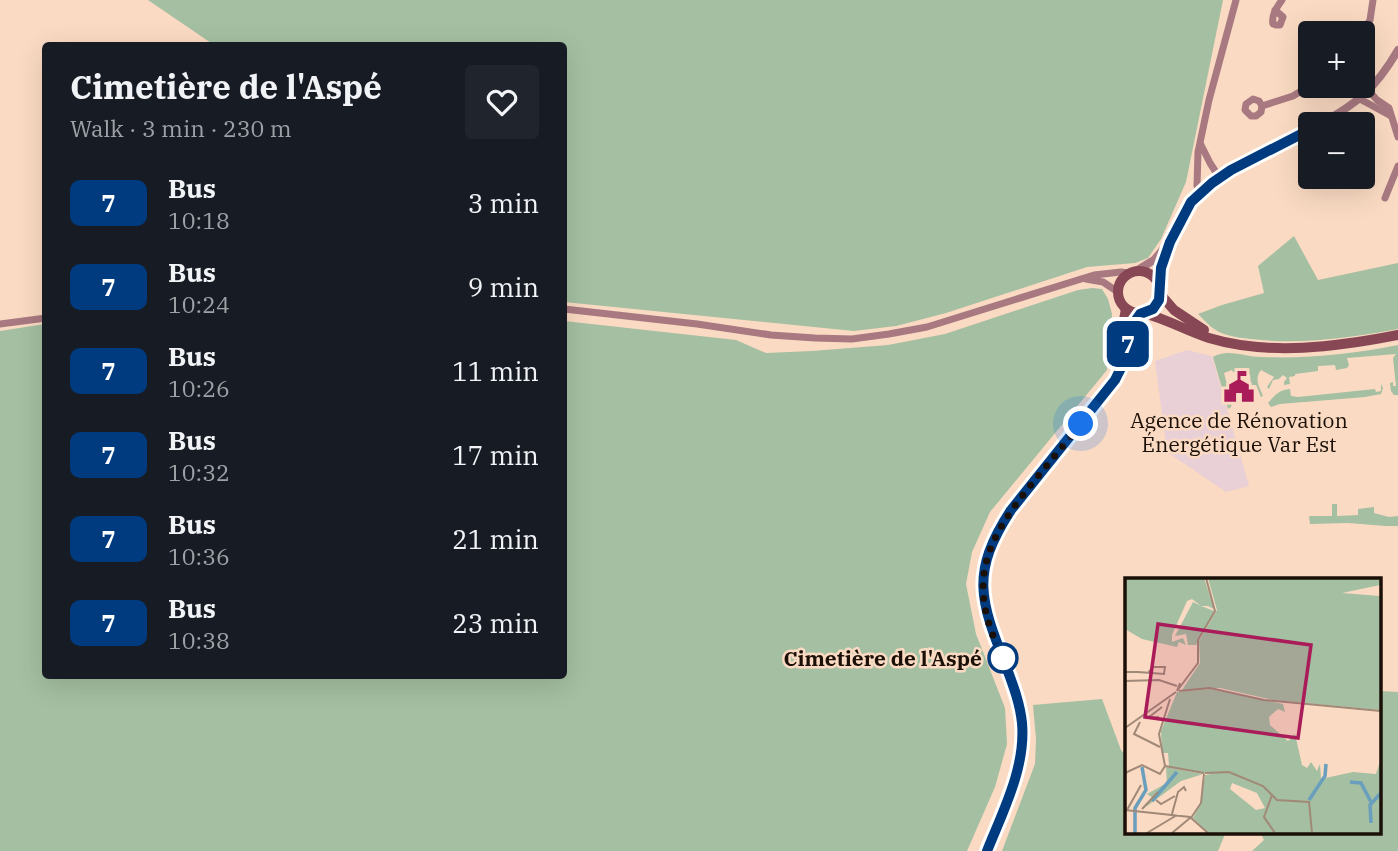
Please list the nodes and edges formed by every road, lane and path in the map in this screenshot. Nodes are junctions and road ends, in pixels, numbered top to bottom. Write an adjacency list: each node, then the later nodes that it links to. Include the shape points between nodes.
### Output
1 (1236, 0): 16 (street)
2 (1282, 0): 4 (street)
3 (1373, 0): 5 (street)
4 (1275, 10)
5 (1369, 21)
6 (1398, 50): 7 (street)
7 (1375, 84)
8 (1298, 93): 11 (street)
9 (1375, 98): 13 (street)
10 (1360, 99): 12 (street); 13 (street)
11 (1262, 106)
12 (1342, 112)
13 (1392, 116): 15 (street)
14 (1298, 136): 18 (street)
15 (1398, 137)
16 (1201, 144): 18 (street); 19 (street, via 1197,163)
17 (1398, 166): 20 (street)
18 (1219, 177): 19 (street)
19 (1201, 193): 21 (street, via 1191,202)
20 (1385, 198)
21 (1170, 242): 22 (street, via 1154,260); 24 (street, via 1161,268)
22 (1132, 272): 23 (street); 24 (main road, via 1150,274); 25 (main road, via 1121,281)
23 (1085, 278): 25 (street); 26 (street, via 927,327 852,339 771,335)
24 (1160, 290): 28 (main road, via 1156,305); 32 (main road, via 1174,310)
25 (1118, 292): 27 (main road)
26 (567, 309)
27 (1126, 309): 28 (main road); 33 (main road)
28 (1144, 313): 32 (main road); 33 (main road, via 1133,324)
29 (42, 319): 30 (street)
30 (0, 324)
31 (1398, 335): 32 (main road, via 1317,347)
32 (1226, 341)
33 (1126, 350): 34 (main road, via 1115,380 1011,510 984,567 986,612 1017,696 1023,738 1017,771)
34 (987, 851)

